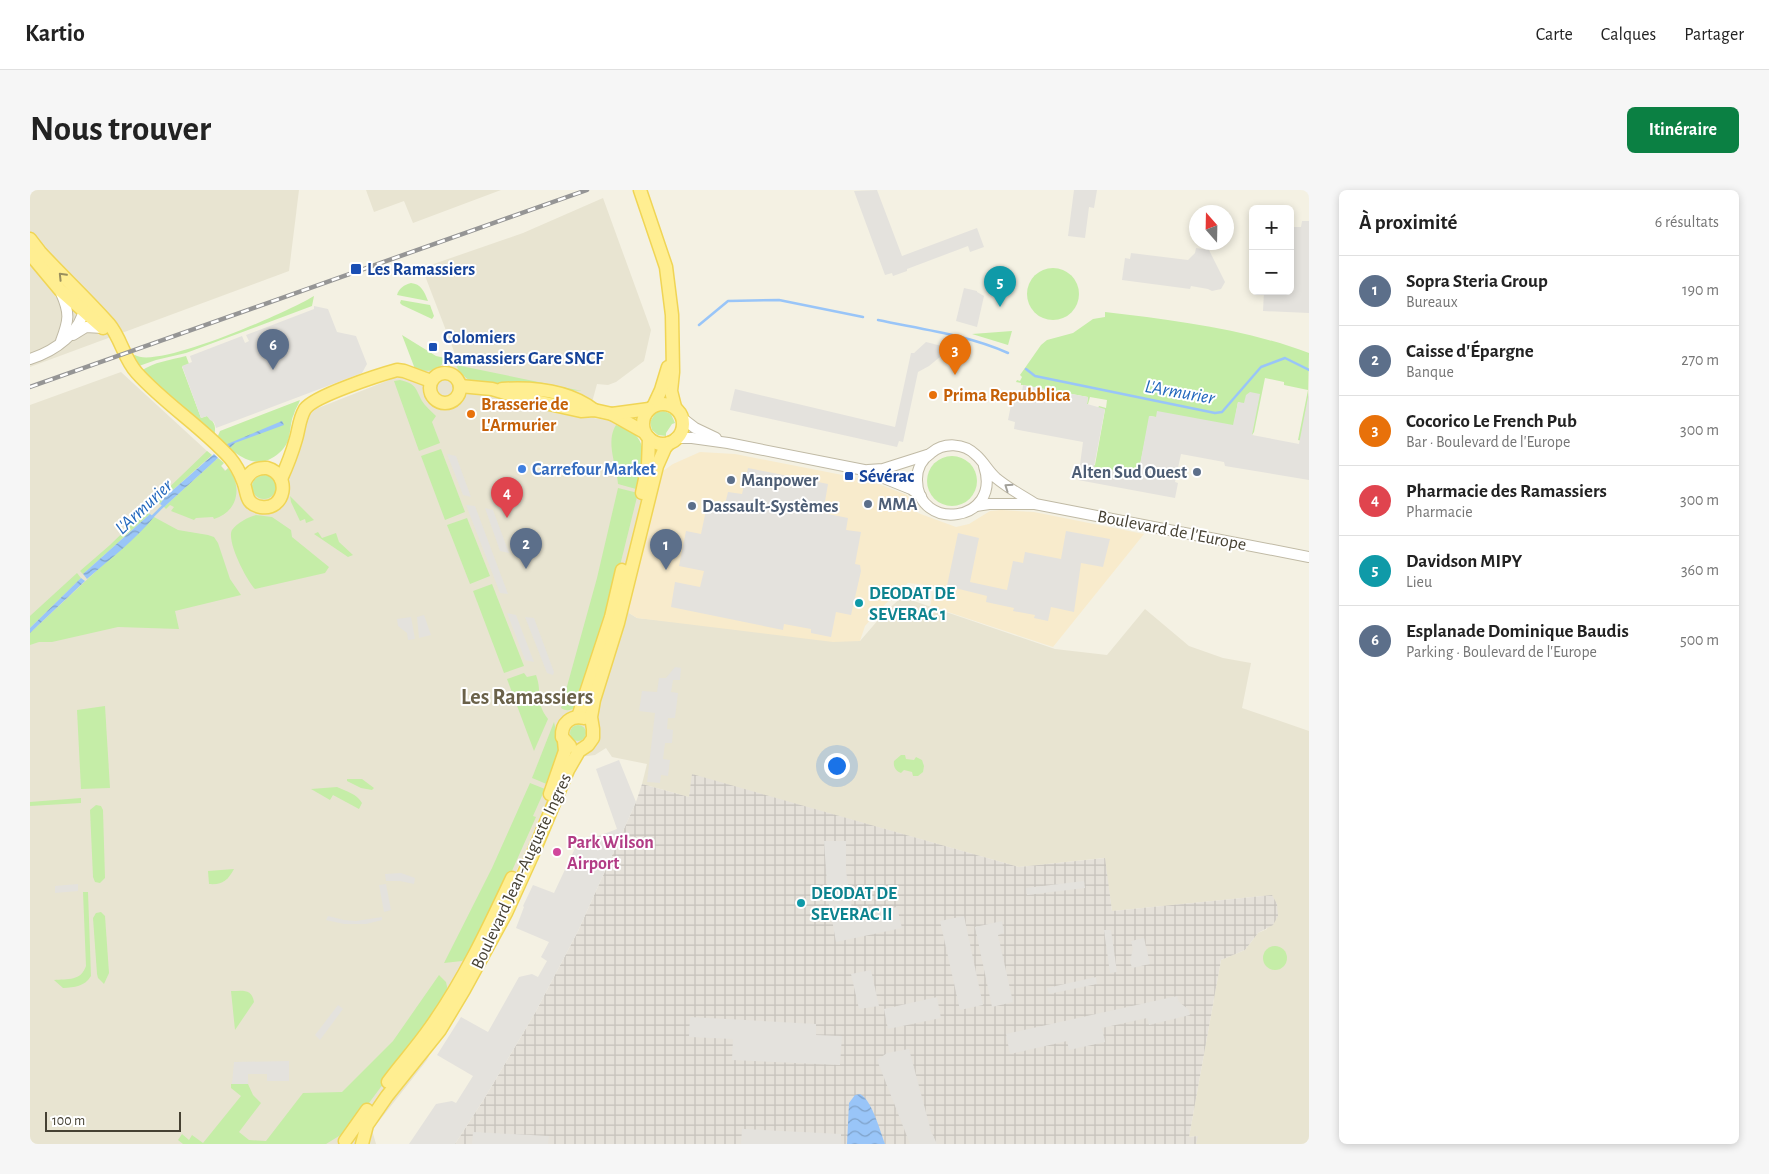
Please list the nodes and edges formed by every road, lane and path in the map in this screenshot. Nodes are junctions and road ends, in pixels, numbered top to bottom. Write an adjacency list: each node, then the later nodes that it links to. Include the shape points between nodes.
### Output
1 (640, 190): 9 (main road, via 666,267 672,315)
2 (30, 239): 5 (main road, one-way to 2)
3 (30, 254): 4 (main road)
4 (60, 290): 5 (main road); 8 (street, via 68,316)
5 (82, 306): 6 (main road); 7 (main road, via 110,325); 8 (street, via 75,329)
6 (103, 328): 7 (main road); 8 (street, via 86,327)
7 (119, 341): 21 (main road, via 140,377)
8 (60, 344): 10 (street)
9 (672, 350): 13 (main road, via 662,390); 14 (main road)
10 (30, 359)
11 (431, 381): 12 (main road, via 440,374 449,373); 12 (main road, via 431,393 439,402 450,402 457,396); 20 (main road, via 396,370 319,398 302,414)
12 (460, 386): 15 (main road, via 492,390 581,411)
13 (651, 407): 14 (main road, via 664,403); 15 (main road); 17 (main road, via 643,417)
14 (675, 407): 16 (main road)
15 (612, 414): 17 (main road)
16 (682, 418): 18 (main road, via 682,429); 19 (street, Boulevard de l'Europe, via 695,428)
17 (646, 435): 18 (main road, via 658,443); 32 (main road, via 648,465 611,617)
18 (673, 441): 19 (street, Boulevard de l'Europe, via 692,438); 33 (main road, via 665,448 657,466 618,623 594,700)
19 (728, 443): 25 (street, Boulevard de l'Europe)
20 (293, 448): 24 (main road); 26 (main road)
21 (225, 454): 24 (main road); 27 (main road)
22 (928, 455): 23 (street, Boulevard de l'Europe, via 940,447 958,446 973,452); 25 (street, Boulevard de l'Europe, via 883,469); 28 (street, via 917,474)
23 (984, 466): 29 (street, Boulevard de l'Europe, one-way to 23); 30 (street, via 987,487)
24 (263, 468): 26 (main road, via 276,472); 27 (main road, via 249,474)
25 (864, 470): 28 (street, Boulevard de l'Europe, via 911,489)
26 (281, 479): 27 (main road, via 283,490 280,498 266,507 251,502)
27 (244, 484)
28 (920, 496): 30 (street, Boulevard de l'Europe, via 931,508 948,515 962,514)
29 (1035, 504): 30 (street, Boulevard de l'Europe); 31 (street, Boulevard de l'Europe)
30 (976, 506)
31 (1309, 557)
32 (578, 717): 33 (main road); 34 (main road, via 563,727)
33 (592, 724): 35 (main road, via 593,738)
34 (564, 741): 35 (main road, via 571,747); 36 (main road, Boulevard Jean-Auguste Ingres, via 565,751 548,801 469,963 430,1028 399,1066)
35 (584, 748): 37 (main road, Boulevard Jean-Auguste Ingres, via 568,770 532,858 464,990 440,1030 366,1125)
36 (346, 1143)
37 (362, 1144)

